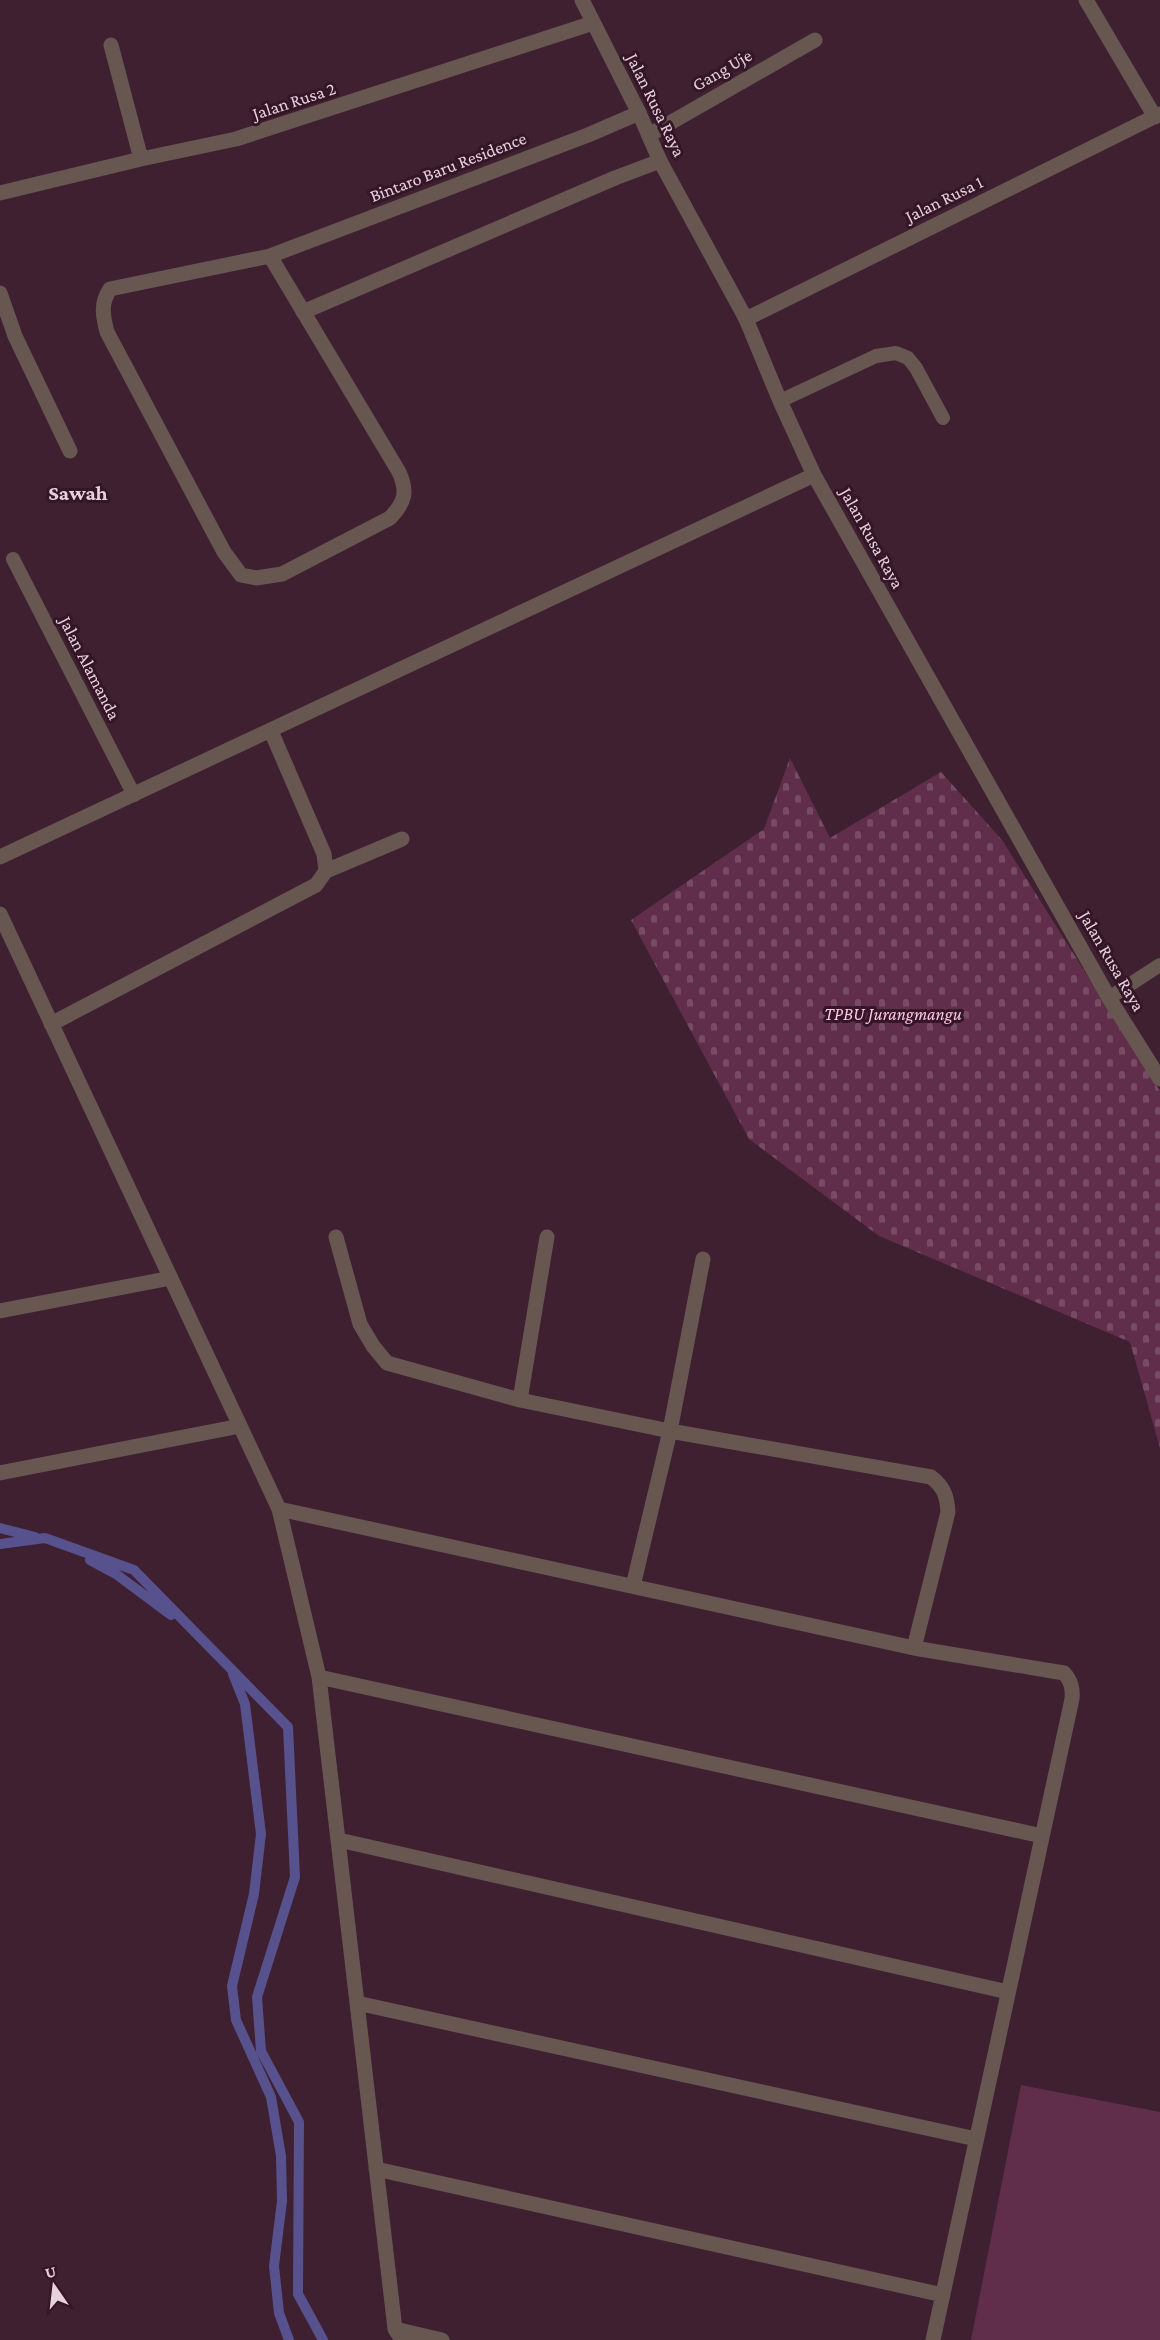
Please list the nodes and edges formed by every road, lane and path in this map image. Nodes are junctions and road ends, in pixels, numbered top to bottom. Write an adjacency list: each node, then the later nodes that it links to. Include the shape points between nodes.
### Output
1 (582, 0): 3 (street, Jalan Rusa Raya)
2 (1086, 0): 7 (street)
3 (593, 23): 6 (street, Jalan Rusa Raya); 9 (street, Jalan Rusa 2, via 287,124)
4 (815, 40): 8 (street, Gang Uje)
5 (111, 45): 9 (street)
6 (639, 113): 8 (street, Jalan Rusa Raya); 12 (street, Bintaro Baru Residence)
7 (1157, 115): 15 (street, Jalan Rusa 1)
8 (649, 135): 10 (street, Jalan Rusa Raya)
9 (141, 159): 11 (street, Jalan Rusa 2)
10 (660, 160): 14 (street); 15 (street, Jalan Rusa Raya)
11 (0, 193)
12 (270, 256): 14 (street); 14 (street, Bintaro Baru Residence, via 110,289 103,307 107,333 224,552 241,575 256,578 282,574 390,518 405,494 399,472)
13 (0, 293): 18 (street, via 15,336)
14 (303, 312)
15 (746, 319): 16 (street, Jalan Rusa Raya)
16 (780, 401): 17 (lane, via 876,356 896,353 908,358 916,368); 19 (street, Jalan Rusa Raya)
17 (943, 418)
18 (70, 451)
19 (814, 476): 21 (street); 28 (street, Jalan Rusa Raya)
20 (13, 559): 22 (lane, Jalan Alamanda)
21 (271, 731): 22 (street); 25 (street, via 324,854)
22 (134, 795): 24 (street)
23 (402, 839): 25 (street)
24 (0, 857)
25 (326, 871): 29 (street, via 315,885)
26 (0, 914): 29 (street)
27 (1160, 965): 28 (lane)
28 (1109, 998): 30 (street, Jalan Rusa Raya)
29 (51, 1024): 34 (street)
30 (1160, 1079)
31 (336, 1237): 36 (street, via 360,1324 387,1363)
32 (547, 1237): 36 (street)
33 (703, 1259): 38 (street)
34 (171, 1278): 35 (street); 37 (street)
35 (0, 1311)
36 (520, 1400): 38 (street)
37 (240, 1426): 39 (street); 40 (street)
38 (670, 1431): 41 (street); 42 (street, via 931,1477 939,1484 947,1497 948,1512)
39 (0, 1473)
40 (279, 1509): 41 (street); 43 (street)
41 (633, 1586): 42 (street)
42 (914, 1648): 44 (street, via 1064,1673 1068,1677 1072,1699)
43 (319, 1677): 44 (street); 45 (street)
44 (1042, 1836): 46 (street)
45 (339, 1840): 46 (street); 47 (street)
46 (1008, 1992): 48 (street)
47 (357, 2003): 48 (street); 49 (street)
48 (976, 2139): 50 (street)
49 (376, 2169): 50 (street); 51 (street)
50 (943, 2295): 53 (street)
51 (398, 2335): 52 (street)
52 (442, 2340)
53 (933, 2340)

